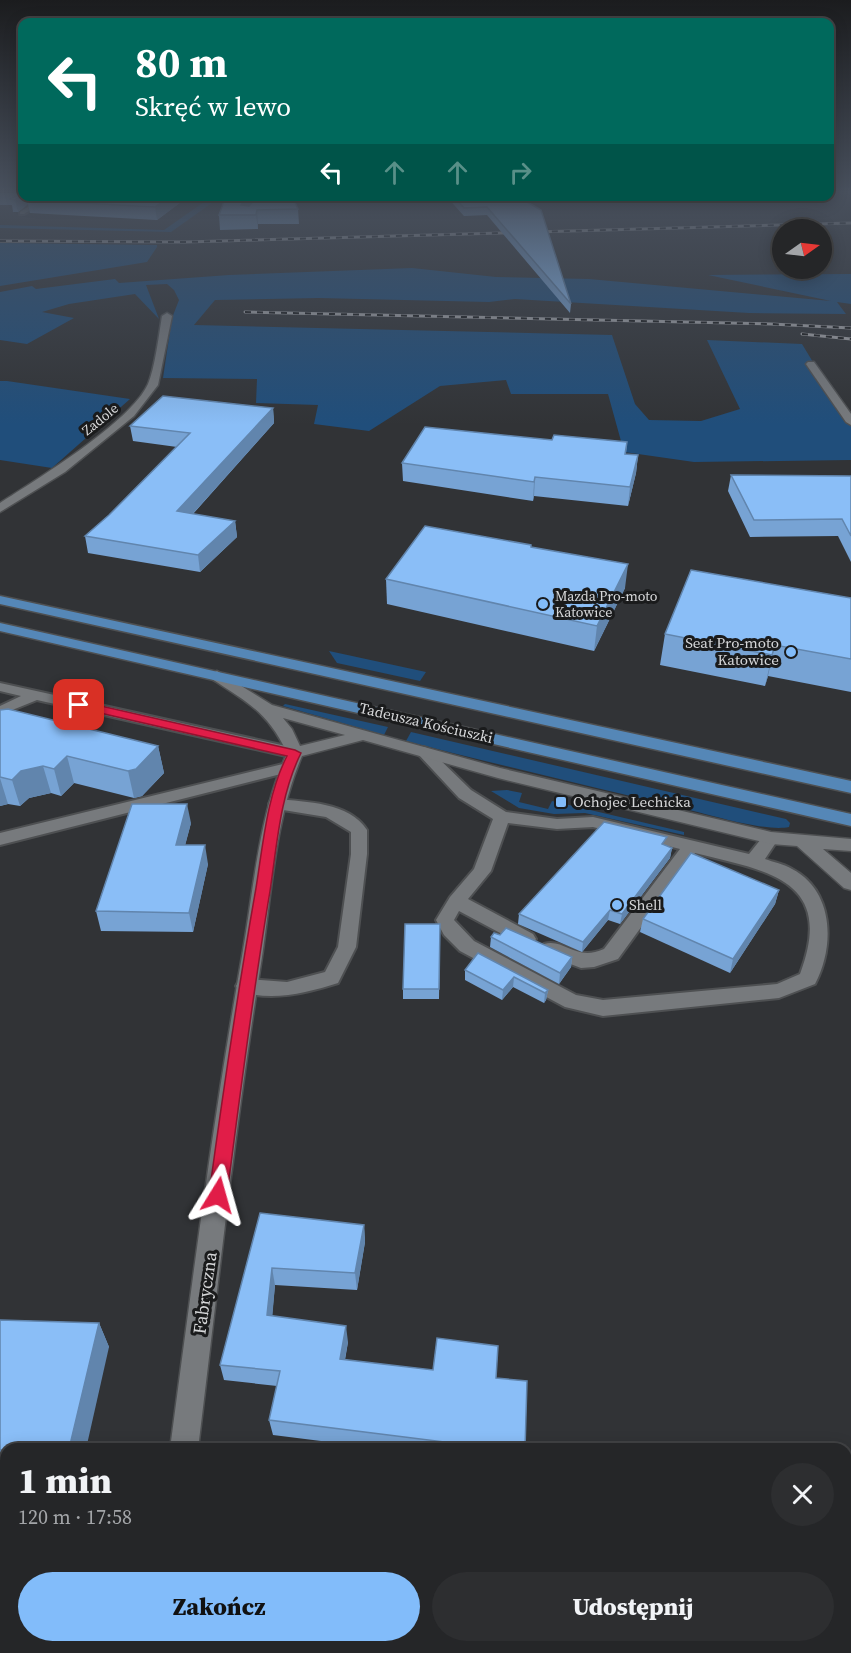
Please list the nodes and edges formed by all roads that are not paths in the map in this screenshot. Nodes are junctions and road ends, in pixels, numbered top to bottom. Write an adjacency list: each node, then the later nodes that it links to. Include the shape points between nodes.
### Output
1 (167, 316): 4 (street, Zadole, via 153,385 130,414 61,470)
2 (811, 364): 3 (street)
3 (851, 422)
4 (0, 508)
5 (0, 600): 15 (main road, Tadeusza Kościuszki)
6 (0, 627): 7 (main road, Tadeusza Kościuszki)
7 (217, 676): 10 (street); 18 (main road, Tadeusza Kościuszki)
8 (0, 687): 9 (lane)
9 (36, 695): 11 (lane); 14 (lane)
10 (266, 708): 12 (street); 14 (street, via 285,729)
11 (0, 711)
12 (363, 735): 13 (street); 14 (street)
13 (424, 752): 17 (lane, via 465,794); 19 (street)
14 (291, 761): 16 (street, Fabryczna); 20 (lane)
15 (851, 787)
16 (277, 804): 27 (street, Fabryczna); 27 (lane, via 320,809 348,818 359,831 347,947 331,978 287,989)
17 (502, 817): 23 (lane, via 557,824 593,822); 26 (lane, via 482,871)
18 (851, 820)
19 (771, 838): 21 (street); 24 (lane)
20 (0, 839)
21 (803, 842): 22 (street); 25 (street)
22 (851, 845)
23 (690, 847): 24 (lane); 26 (lane, via 611,954 598,961 578,961)
24 (752, 861): 26 (lane, via 786,873 806,889 817,911 819,949 808,979 779,992 603,1008 572,1002 467,946 445,920)
25 (851, 883)
26 (456, 901)
27 (246, 987): 28 (street, Fabryczna)
28 (185, 1443)

